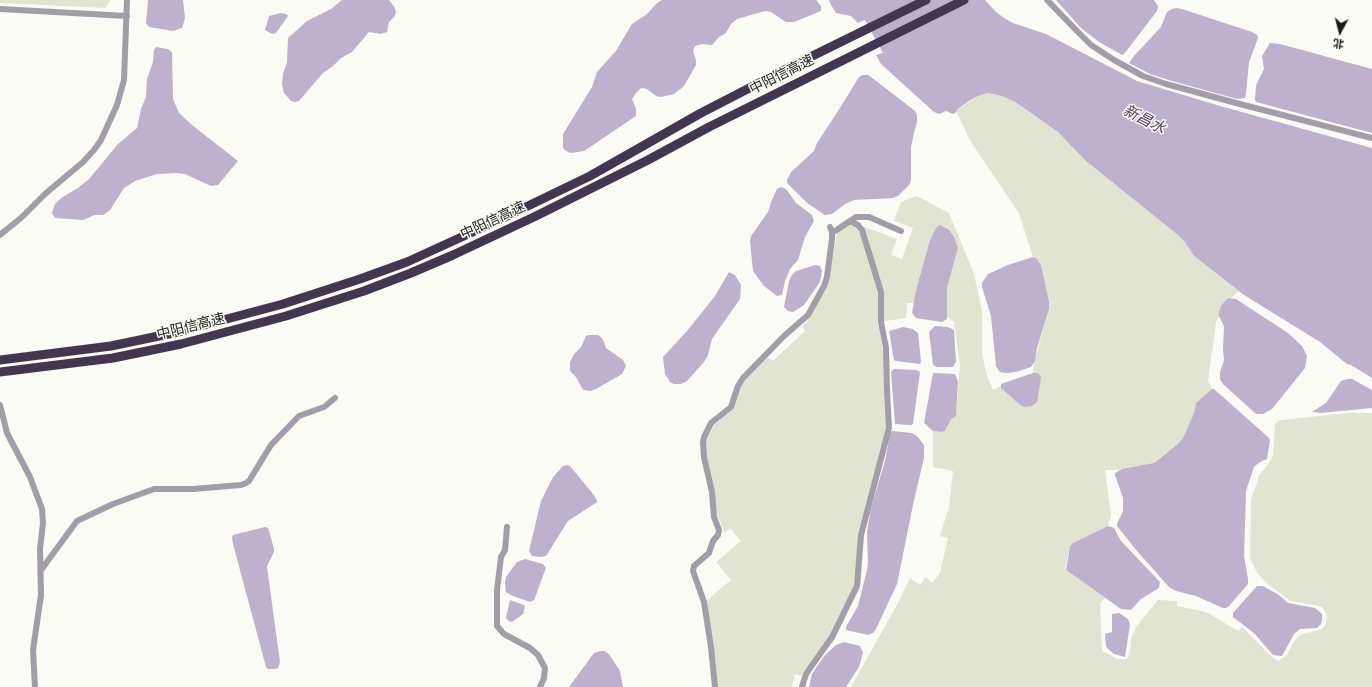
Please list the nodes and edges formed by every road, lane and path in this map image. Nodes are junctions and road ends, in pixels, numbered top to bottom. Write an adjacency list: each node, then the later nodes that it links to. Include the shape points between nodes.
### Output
1 (127, 0): 6 (street)
2 (926, 0): 11 (highway, 中阳信高速, via 701,113 570,186 448,244 384,270 283,304 178,332 111,346)
3 (964, 0): 12 (highway, 中阳信高速, via 536,216 388,282 286,316 181,344 106,359)
4 (1047, 0): 7 (street, via 1091,44 1143,76 1215,98)
5 (0, 9): 6 (street)
6 (127, 16): 10 (street, via 126,68 122,92 101,140 83,162)
7 (1372, 138)
8 (850, 221): 9 (street, via 856,217 869,217); 19 (street, via 831,230 827,277 808,315 743,378 731,407 711,423 704,437 704,457 712,492 714,517 719,530 709,553 694,566 693,571 704,602); 20 (street, via 862,230 881,292 889,428 861,535 857,586 832,637 806,674)
9 (901, 231)
10 (0, 235)
11 (0, 360)
12 (0, 372)
13 (334, 398): 16 (street, via 324,407 299,416 271,445 246,483 193,489 154,489 113,504 77,521)
14 (0, 405): 16 (street, via 7,433 27,469 41,504)
15 (507, 528): 18 (street, via 497,590 497,626 504,634 538,655 545,670)
16 (41, 570): 17 (street, via 33,650)
17 (35, 687)
18 (540, 687)
19 (715, 687)
20 (802, 687)

